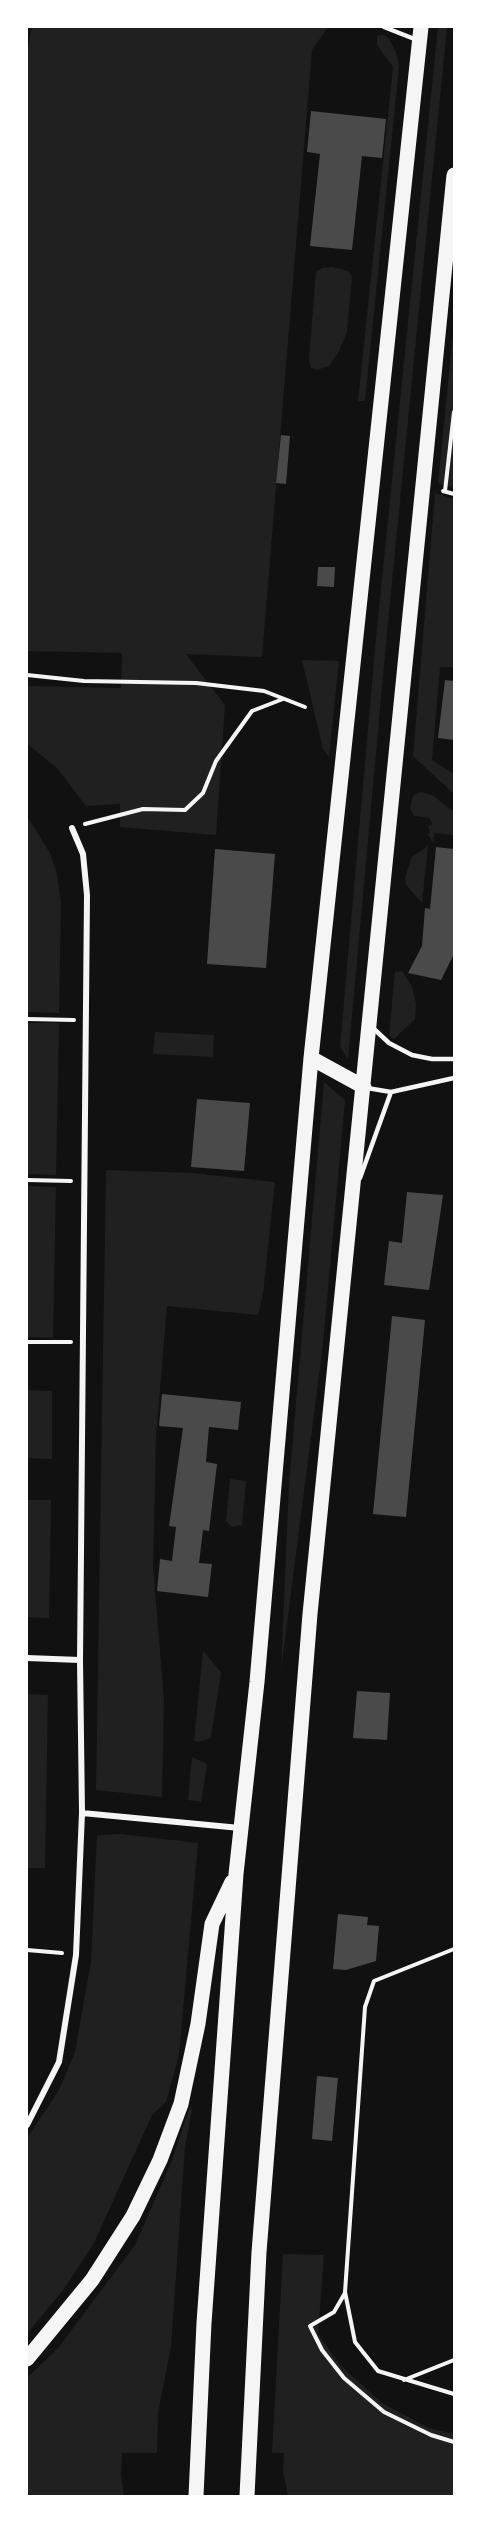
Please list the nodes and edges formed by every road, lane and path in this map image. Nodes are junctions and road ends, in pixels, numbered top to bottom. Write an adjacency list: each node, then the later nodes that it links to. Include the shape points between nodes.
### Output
1 (384, 27): 2 (lane)
2 (420, 34): 13 (highway)
3 (454, 175): 12 (highway)
4 (454, 412): 5 (path, via 445,492)
5 (454, 494)
6 (27, 675): 7 (path, via 84,681 196,683 264,691)
7 (284, 699): 8 (path); 9 (path, via 252,711 216,761 203,793 185,810 143,809)
8 (304, 707)
9 (72, 828): 11 (street, via 83,854 87,895)
10 (27, 1019): 11 (path)
11 (84, 1020): 19 (street)
12 (370, 1025): 14 (lane, via 389,1043 412,1055); 16 (highway)
13 (311, 1058): 16 (highway); 26 (highway)
14 (454, 1059)
15 (454, 1078): 17 (lane)
16 (364, 1087): 17 (lane); 20 (highway)
17 (391, 1092): 20 (lane)
18 (27, 1180): 19 (path)
19 (83, 1181): 22 (street)
20 (353, 1198): 39 (highway, via 310,1614 259,2252)
21 (27, 1342): 22 (path)
22 (83, 1342): 24 (street)
23 (27, 1658): 24 (street)
24 (80, 1660): 25 (street)
25 (82, 1813): 26 (street); 30 (street)
26 (241, 1829): 27 (highway)
27 (236, 1874): 33 (highway, via 212,1924 198,2024 181,2104 160,2160 133,2216 92,2280); 38 (highway)
28 (454, 1949): 32 (path, via 374,1981 365,2007)
29 (27, 1950): 30 (path)
30 (76, 1955): 31 (street, via 59,2062)
31 (27, 2125)
32 (345, 2292): 35 (path, via 355,2343 378,2371); 37 (path, via 334,2312 310,2326 322,2350 344,2378 384,2412)
33 (27, 2359)
34 (454, 2360): 35 (path)
35 (403, 2380): 36 (path)
36 (454, 2394)
37 (454, 2442)
38 (196, 2496)
39 (247, 2496)

